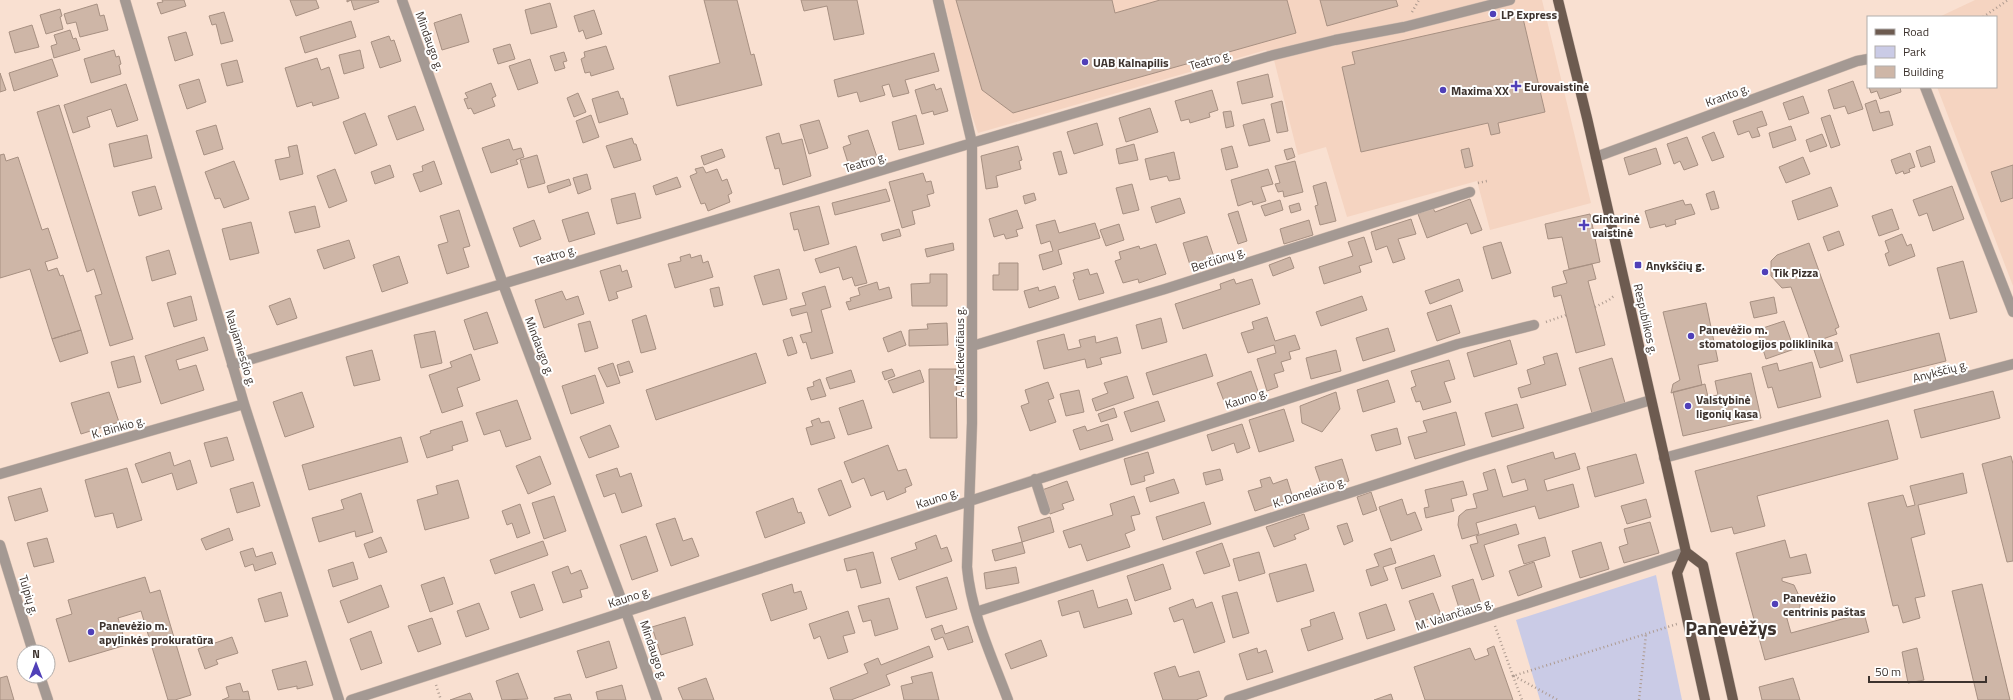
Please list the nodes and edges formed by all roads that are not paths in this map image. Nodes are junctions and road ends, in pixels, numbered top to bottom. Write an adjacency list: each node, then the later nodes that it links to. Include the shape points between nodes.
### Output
1 (125, 0): 16 (street, Naujamiesčio g.)
2 (402, 0): 11 (street, Mindaugo g.)
3 (938, 0): 8 (street, A. Mackevičiaus g.)
4 (1510, 0): 8 (street, Teatro g., via 1404,27 1270,56)
5 (1558, 0): 9 (main road, Respublikos g.)
6 (1867, 59): 9 (street, Kranto g.)
7 (1925, 88): 12 (street)
8 (972, 143): 11 (street, Teatro g.); 14 (street, A. Mackevičiaus g.)
9 (1596, 157): 17 (main road, Respublikos g.)
10 (1470, 192): 14 (street, Berčiūnų g., via 1173,287)
11 (503, 284): 16 (street, Teatro g.); 26 (street, Mindaugo g.)
12 (2013, 312)
13 (1534, 325): 21 (street, Kauno g., via 1458,344)
14 (972, 346): 22 (street, A. Mackevičiaus g.)
15 (2013, 364): 19 (street, Anykščių g.)
16 (232, 365): 18 (street, Naujamiesčio g.)
17 (1651, 400): 19 (main road, Respublikos g.); 27 (street, K. Donelaičio g., via 1465,456)
18 (244, 404): 20 (street, K. Binkio g.); 31 (street, Naujamiesčio g.)
19 (1664, 458): 25 (main road, Respublikos g.)
20 (0, 474)
21 (1035, 480): 22 (street, Kauno g.); 23 (street)
22 (971, 500): 26 (street, Kauno g.); 27 (street, A. Mackevičiaus g., via 967,567 968,586)
23 (1046, 510)
24 (0, 545): 28 (street, Tulpių g.)
25 (1686, 552): 35 (street, M. Valančiaus g.); 36 (main road, via 1677,573); 37 (main road, via 1703,565)
26 (626, 612): 32 (street, Kauno g.); 33 (street, Mindaugo g.)
27 (976, 612): 34 (street, A. Mackevičiaus g.)
28 (31, 644)
29 (43, 684): 30 (street)
30 (48, 700)
31 (339, 700)
32 (351, 700)
33 (658, 700)
34 (1008, 700)
35 (1229, 700)
36 (1704, 700)
37 (1733, 700)

